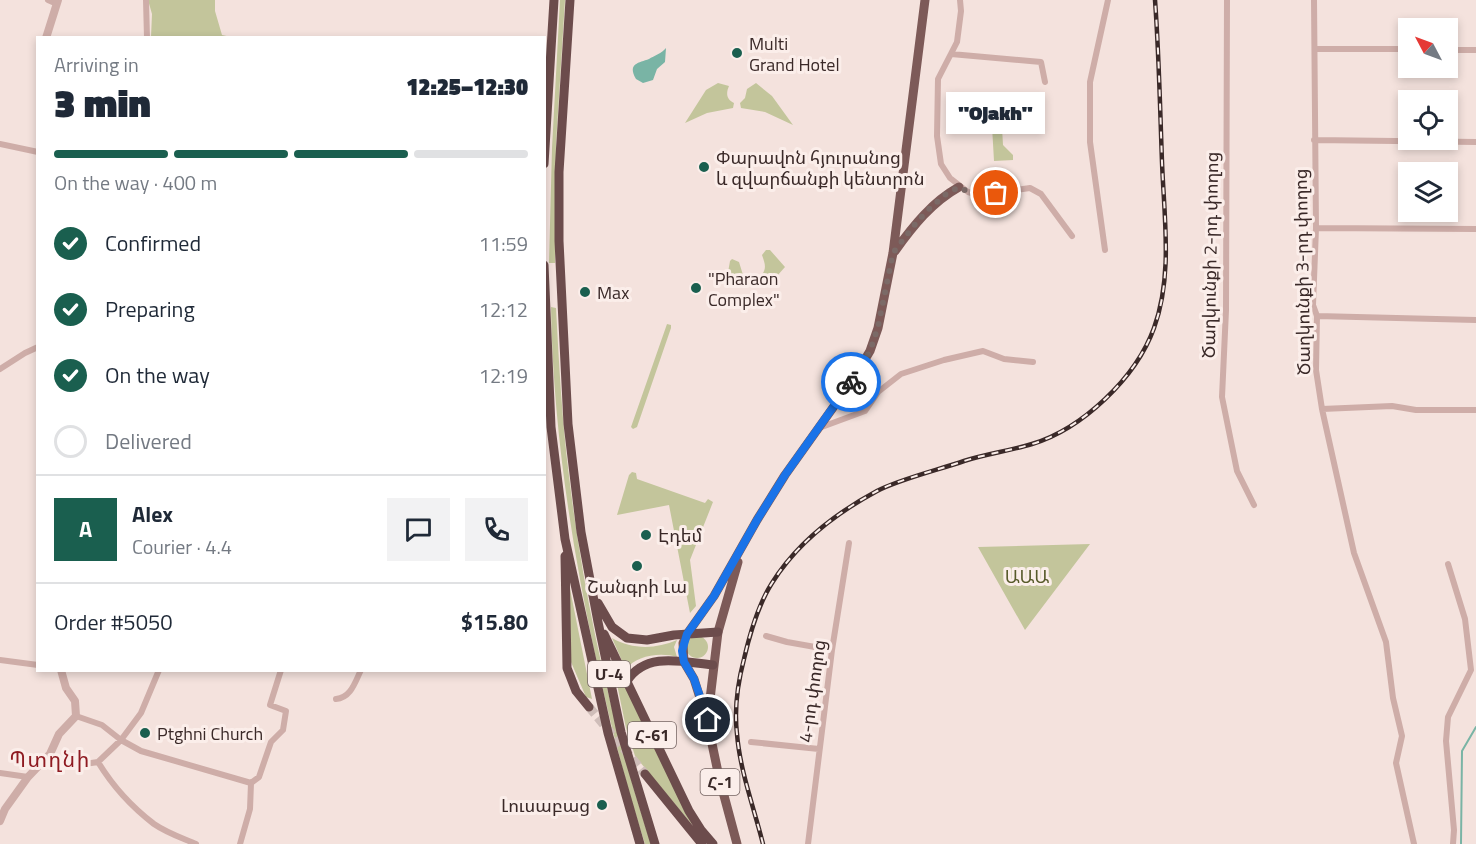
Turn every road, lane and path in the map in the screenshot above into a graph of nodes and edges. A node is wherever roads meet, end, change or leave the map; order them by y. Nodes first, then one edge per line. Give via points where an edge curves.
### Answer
1 (48, 0) edge
2 (146, 0) edge
3 (554, 0) edge
4 (570, 0) edge
5 (925, 0) edge
6 (960, 0) edge
7 (1108, 0) edge
8 (1227, 0) edge
9 (1314, 0) edge
10 (58, 2) edge
11 (47, 36) edge
12 (147, 36) edge
13 (1315, 49) junction
14 (1398, 50) edge
15 (1458, 50) edge
16 (1476, 50) edge
17 (951, 54) junction
18 (1045, 82) dead end
19 (546, 131) edge
20 (1314, 141) junction
21 (1476, 142) edge
22 (0, 144) edge
23 (36, 152) edge
24 (959, 187) junction
25 (1316, 228) junction
26 (1476, 229) edge
27 (1072, 236) dead end
28 (1105, 250) dead end
29 (893, 253) junction
30 (1317, 316) junction
31 (546, 319) edge
32 (1476, 320) edge
33 (36, 348) edge
34 (1032, 362) dead end
35 (0, 369) edge
36 (1322, 409) junction
37 (1476, 410) edge
38 (818, 429) junction
39 (1254, 505) dead end
40 (565, 539) junction
41 (849, 543) dead end
42 (742, 548) junction
43 (1448, 564) dead end
44 (593, 588) junction
45 (598, 622) junction
46 (718, 632) junction
47 (687, 634) junction
48 (766, 636) dead end
49 (832, 650) junction
50 (0, 660) edge
51 (684, 662) junction
52 (36, 665) edge
53 (713, 665) junction
54 (62, 672) edge
55 (158, 672) edge
56 (280, 672) edge
57 (361, 672) edge
58 (627, 681) junction
59 (336, 699) dead end
60 (589, 707) tunnel mouth
61 (76, 716) junction
62 (708, 720) junction
63 (121, 740) junction
64 (751, 742) dead end
65 (819, 749) junction
66 (50, 754) junction
67 (98, 762) junction
68 (0, 773) edge
69 (645, 774) tunnel mouth
70 (28, 777) junction
71 (251, 783) junction
72 (0, 821) edge
73 (196, 844) edge
74 (240, 844) edge
75 (640, 844) edge
76 (655, 844) edge
77 (702, 844) edge
78 (713, 844) edge
79 (737, 844) edge
80 (808, 844) edge
81 (1414, 844) edge
82 (1453, 844) edge

1 - 10 street
2 - 12 street
3 - 19 highway
4 - 44 highway, Մ-4 via 559,172 559,241 568,424
5 - 29 main road, Հ-1
6 - 17 street via 957,42
7 - 28 street via 1090,82 1090,142
8 - 39 street, Ծաղկունքի 2-րդ փողոց via 1222,397 1237,471
9 - 13 street, Ծաղկունքի 3-րդ փողոց
10 - 11 street
13 - 14 street
13 - 20 street, Ծաղկունքի 3-րդ փողոց
15 - 16 street
17 - 18 street via 1041,62
17 - 24 street via 938,79 938,136 941,164
20 - 21 street
20 - 25 street, Ծաղկունքի 3-րդ փողոց
22 - 23 street
24 - 27 street via 979,195 1030,188 1041,194
24 - 29 main road via 929,209
25 - 26 street
25 - 30 street, Ծաղկունքի 3-րդ փողոց via 1313,305
29 - 38 main road, Հ-1 via 870,351
30 - 32 street
30 - 36 street, Ծաղկունքի 3-րդ փողոց via 1316,370
31 - 40 highway, Մ-4 via 550,427
33 - 35 street
34 - 38 street via 1004,359 983,351 944,360 901,374 878,392 865,411
36 - 37 street via 1392,406
36 - 81 street, Ծաղկունքի 3-րդ փողոց via 1354,553 1386,642 1402,736 1396,763
38 - 42 main road, Հ-1 via 762,511
40 - 60 highway via 567,668 576,691
40 - 75 highway, Մ-4 via 608,733
41 - 49 street, 4-րդ փողոց
42 - 46 main road, Հ-1
42 - 47 main road, Հ-1
43 - 82 street via 1465,619 1471,670 1448,717
44 - 45 highway, Մ-4
44 - 47 highway via 612,627 627,638 647,640
45 - 58 highway, Հ-61
45 - 76 highway, Մ-4 via 621,732
46 - 47 highway
46 - 53 main road, Հ-1
47 - 51 main road, Հ-1 via 682,651
48 - 49 street
49 - 65 street, 4-րդ փողոց
50 - 52 street
51 - 53 highway
51 - 58 highway via 648,662
51 - 62 main road, Հ-1
53 - 62 main road, Հ-1
54 - 61 street via 75,701
55 - 63 street via 141,713
56 - 71 street via 270,705 286,711 284,730 271,742 259,777
57 - 59 street via 348,694
58 - 78 highway, Հ-61 via 689,811
61 - 63 street via 102,725
61 - 66 street via 59,734
62 - 79 main road, Հ-1
63 - 67 street
63 - 71 street via 141,751
64 - 65 street
65 - 80 street, 4-րդ փողոց
66 - 67 street via 62,764
66 - 70 street
67 - 73 street via 121,793 154,824
68 - 70 street
69 - 77 highway, Հ-61
70 - 72 street
71 - 74 street via 250,809

